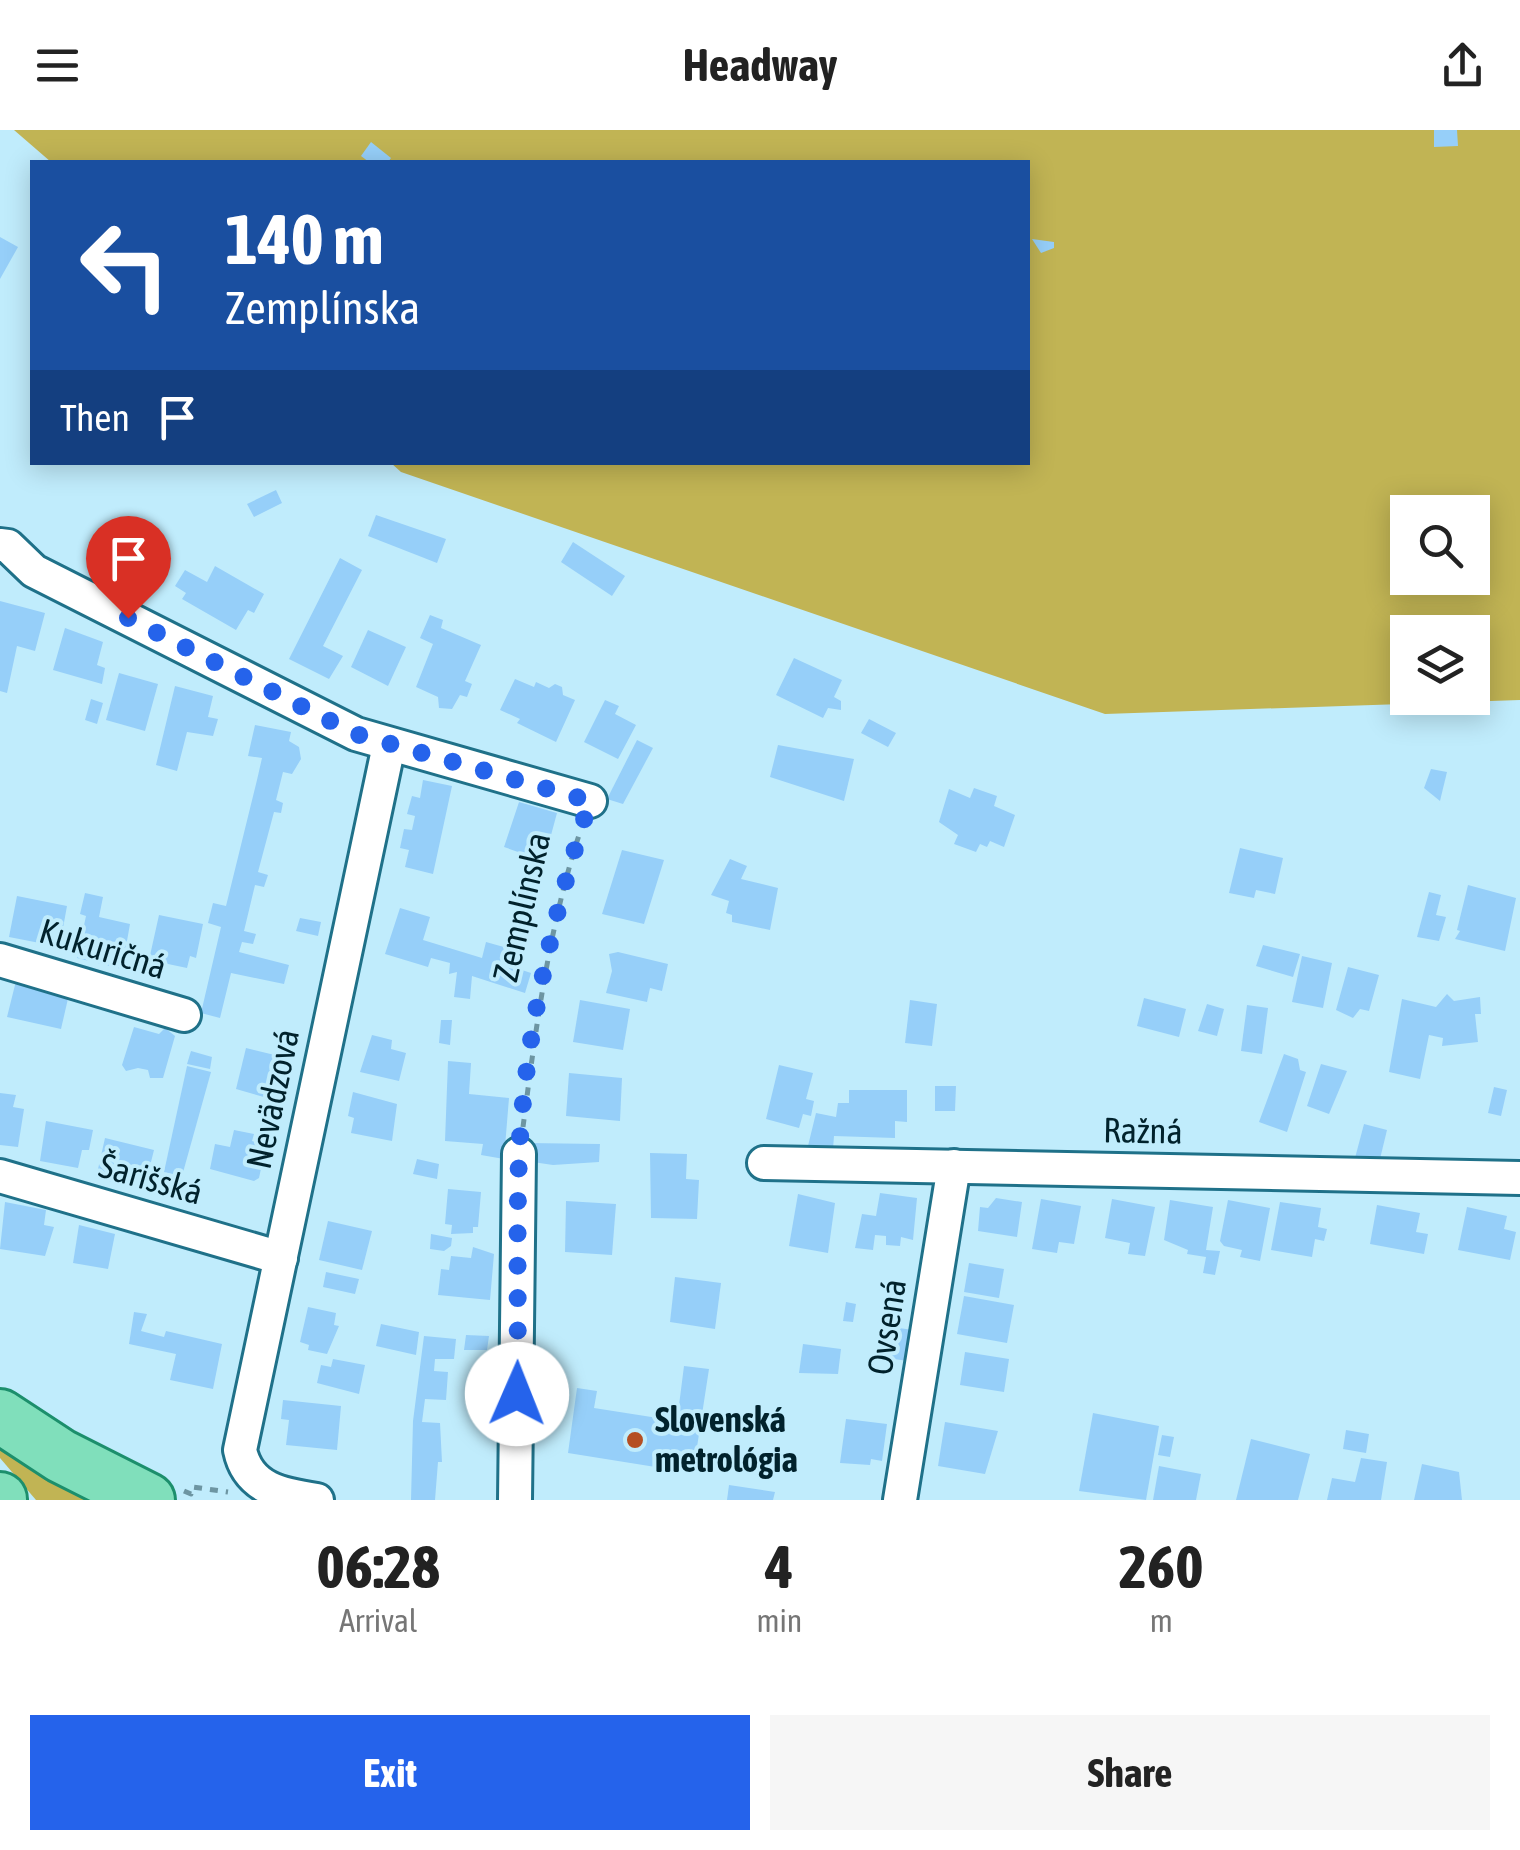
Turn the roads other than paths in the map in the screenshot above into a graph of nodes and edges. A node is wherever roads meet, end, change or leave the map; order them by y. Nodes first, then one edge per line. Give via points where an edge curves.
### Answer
1 (3, 539) edge
2 (389, 745) junction
3 (590, 801) road end
4 (0, 960) edge
5 (184, 1015) dead end
6 (519, 1154) road end
7 (764, 1164) dead end
8 (954, 1166) junction
9 (0, 1176) edge
10 (1520, 1178) edge
11 (280, 1258) junction
12 (0, 1416) edge
13 (148, 1500) edge
14 (317, 1500) edge
15 (515, 1500) edge
16 (900, 1500) edge

1 - 2 street, Zemplínska via 34,570
2 - 3 street, Zemplínska
2 - 11 street, Nevädzová
4 - 5 street, Kukuričná
6 - 15 street
7 - 8 street, Ražná
8 - 10 street, Ražná
8 - 16 street, Ovsená
9 - 11 street, Šarišská
11 - 14 street, Nevädzová via 242,1437 246,1469 270,1489
12 - 13 main road

